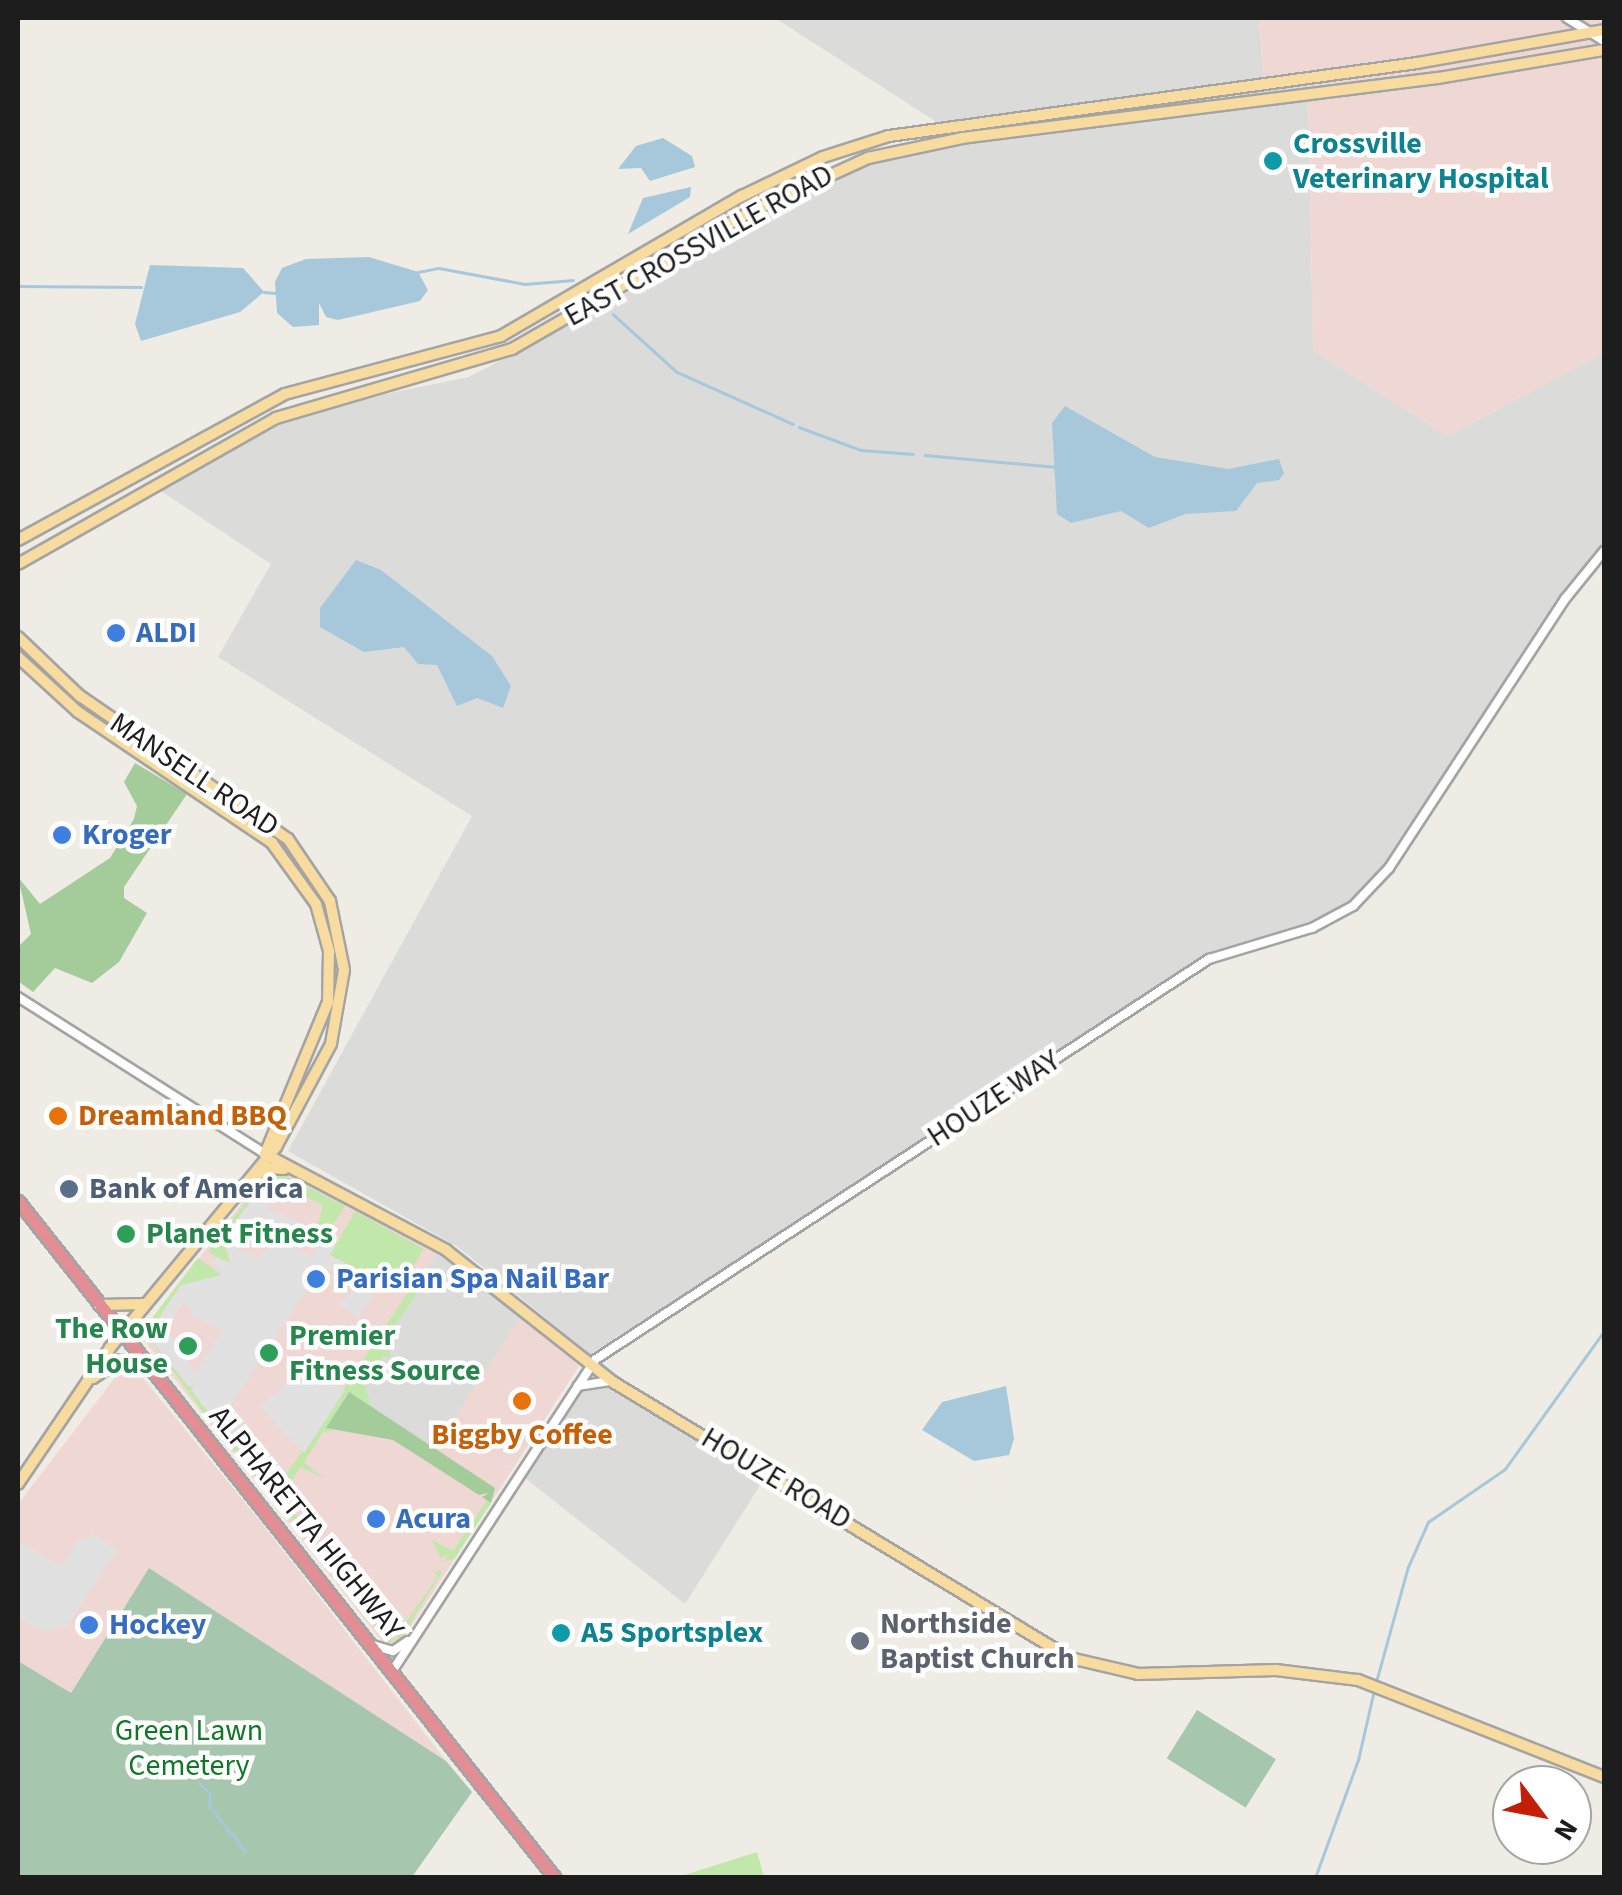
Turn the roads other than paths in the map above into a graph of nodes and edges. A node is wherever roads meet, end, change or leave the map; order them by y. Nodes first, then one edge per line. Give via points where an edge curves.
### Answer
1 (1568, 18) edge
2 (1604, 30) edge
3 (1592, 33) junction
4 (1604, 41) edge
5 (1604, 50) edge
6 (18, 540) edge
7 (1604, 551) edge
8 (18, 564) edge
9 (18, 637) edge
10 (18, 656) edge
11 (312, 868) junction
12 (300, 876) junction
13 (18, 997) edge
14 (283, 1135) junction
15 (265, 1154) junction
16 (300, 1173) junction
17 (242, 1184) junction
18 (18, 1201) edge
19 (148, 1300) junction
20 (99, 1305) junction
21 (122, 1333) junction
22 (590, 1365) junction
23 (150, 1368) junction
24 (611, 1381) junction
25 (84, 1384) junction
26 (574, 1388) junction
27 (18, 1484) edge
28 (422, 1627) junction
29 (372, 1645) junction
30 (393, 1670) junction
31 (1604, 1777) edge
32 (555, 1878) edge

1 - 3 street
2 - 3 main road, EAST CROSSVILLE ROAD
3 - 4 street
3 - 6 main road, EAST CROSSVILLE ROAD via 1417,63 1072,106 852,148 742,196 501,336 285,394
5 - 8 main road, EAST CROSSVILLE ROAD via 1428,80 962,138 868,158 750,212 512,349 276,418
7 - 22 street, HOUZE WAY via 1565,599 1388,868 1353,906 1312,928 1209,959
9 - 11 main road, MANSELL ROAD via 88,702 278,831
10 - 12 main road, MANSELL ROAD via 78,712 261,834
11 - 12 main road
11 - 14 main road, MANSELL ROAD via 338,925 344,984 331,1044
12 - 15 main road, MANSELL ROAD via 324,927 330,989 319,1037
13 - 15 street, HOUZE ROAD
14 - 15 main road, MANSELL ROAD
14 - 16 main road
15 - 16 main road, HOUZE ROAD
15 - 17 main road, MANSELL ROAD
16 - 17 main road via 270,1168
16 - 22 main road, HOUZE ROAD via 472,1266
17 - 19 main road, MANSELL ROAD
18 - 20 highway, ALPHARETTA HIGHWAY
19 - 20 main road via 128,1309
19 - 21 main road, MANSELL ROAD
20 - 21 highway, ALPHARETTA HIGHWAY
21 - 23 highway, ALPHARETTA HIGHWAY
21 - 25 main road, MANSELL ROAD
22 - 24 main road, HOUZE ROAD
22 - 26 street, HOUZE WAY
23 - 25 main road via 120,1360
23 - 29 highway, ALPHARETTA HIGHWAY
24 - 26 street
24 - 31 main road, HOUZE ROAD via 1070,1658 1138,1674 1276,1670 1358,1680
25 - 27 main road, MANSELL ROAD
26 - 28 street, HOUZE WAY
28 - 29 street via 398,1650
28 - 30 street, HOUZE WAY
29 - 30 highway, ALPHARETTA HIGHWAY
30 - 32 highway, ALPHARETTA HIGHWAY

